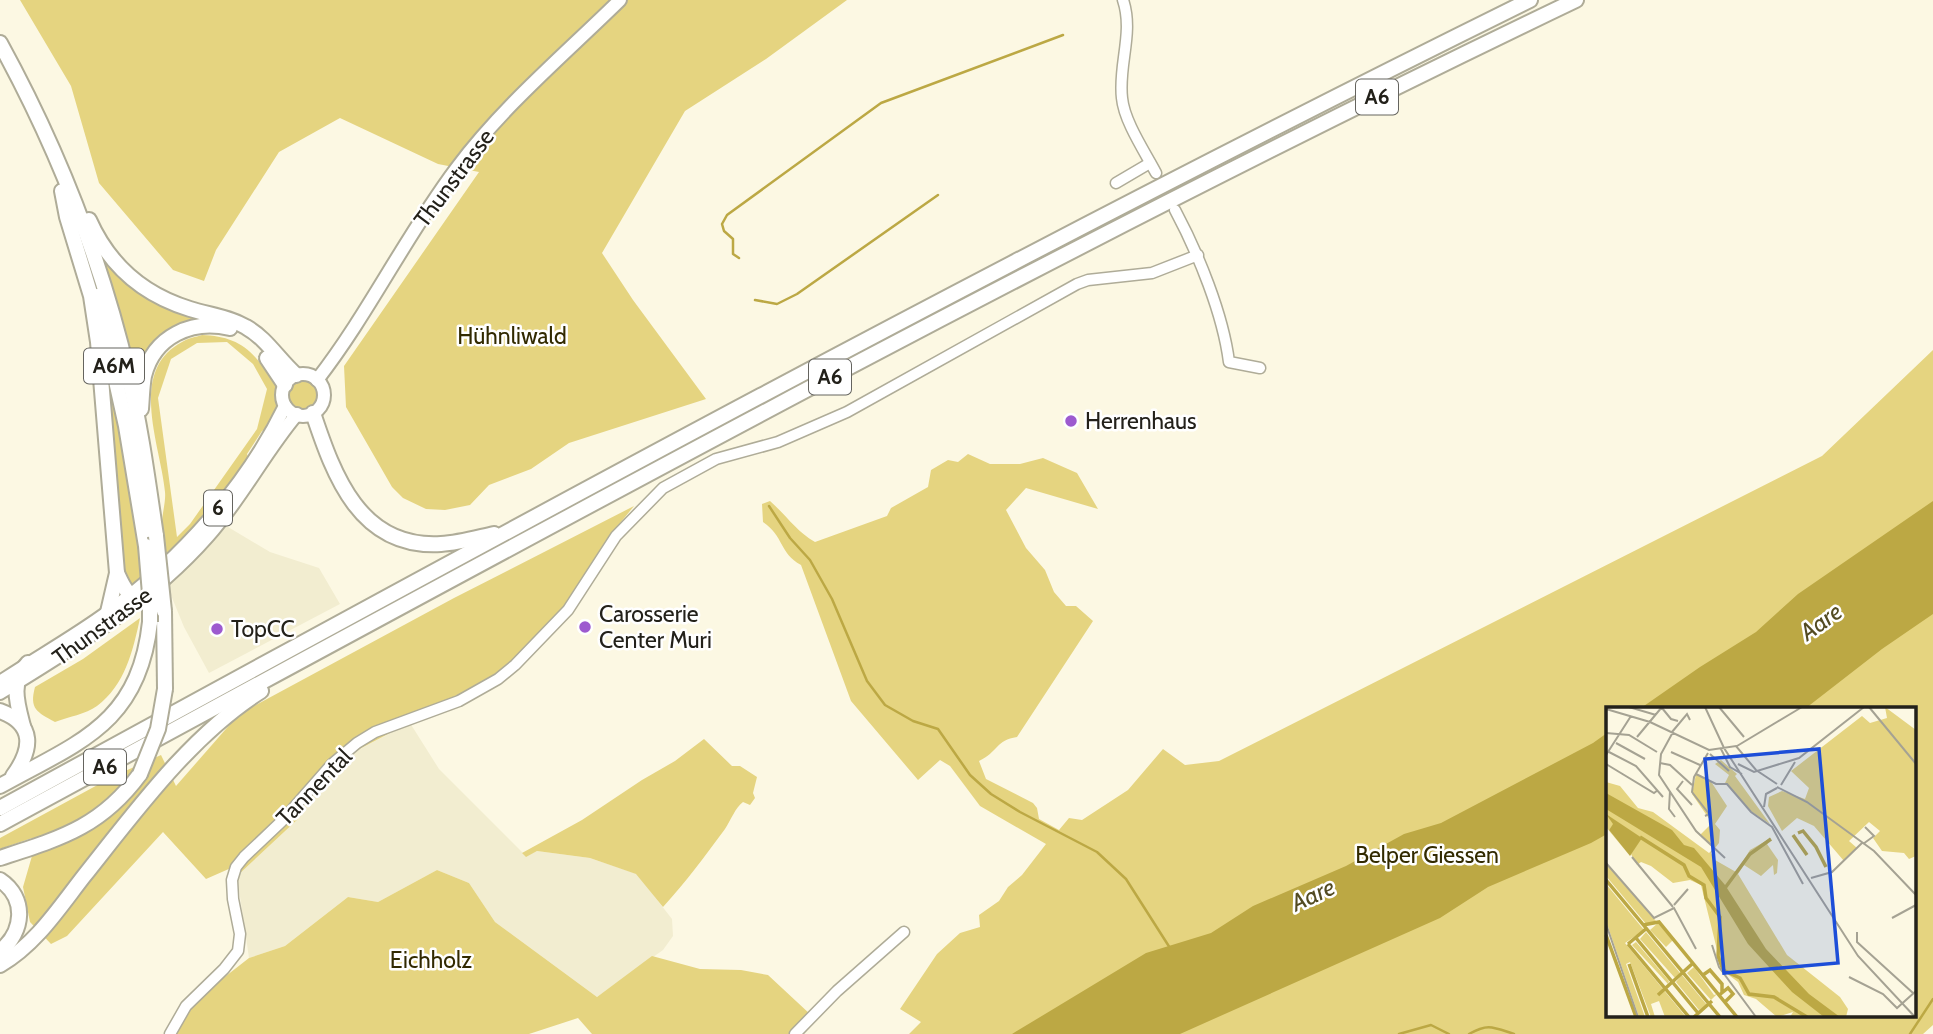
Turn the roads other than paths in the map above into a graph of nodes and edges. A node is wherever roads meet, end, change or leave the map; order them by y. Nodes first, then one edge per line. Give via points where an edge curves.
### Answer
1 (620, 0) edge
2 (1123, 0) edge
3 (1530, 0) edge
4 (1576, 0) edge
5 (0, 43) edge
6 (0, 59) edge
7 (51, 146) junction
8 (1150, 163) junction
9 (1156, 173) dead end
10 (1116, 183) dead end
11 (62, 191) junction
12 (1175, 210) dead end
13 (1198, 255) junction
14 (1260, 368) dead end
15 (291, 380) junction
16 (317, 380) junction
17 (285, 405) junction
18 (313, 413) junction
19 (297, 414) junction
20 (139, 425) junction
21 (510, 530) junction
22 (151, 541) junction
23 (117, 573) junction
24 (136, 597) junction
25 (108, 612) junction
26 (319, 650) junction
27 (28, 663) junction
28 (0, 681) edge
29 (16, 683) junction
30 (0, 693) edge
31 (0, 711) edge
32 (23, 726) junction
33 (5, 783) edge
34 (0, 808) edge
35 (0, 824) edge
36 (0, 858) edge
37 (0, 880) edge
38 (904, 932) dead end
39 (0, 951) edge
40 (0, 965) edge
41 (170, 1034) edge
42 (795, 1034) edge

1 - 16 main road, Thunstrasse via 472,149 420,220
2 - 8 street via 1127,34 1122,100
3 - 21 highway, A6 via 1048,244
4 - 26 highway, A6 via 1078,248
5 - 7 highway, A6M
6 - 11 highway, A6M
7 - 15 highway via 60,153 94,230 134,281 162,299 248,327
7 - 20 highway, A6M via 99,269
8 - 9 street
8 - 10 street
11 - 22 highway, A6M via 109,343
11 - 23 highway via 95,320
12 - 13 street
13 - 14 street via 1229,362
13 - 41 street, Tannental via 1160,271 1077,284 847,412 792,437 716,459 663,488 616,536 568,610 530,651 498,679 459,701 357,743 244,857 232,880 238,951 186,1006
15 - 16 main road via 307,374
15 - 17 main road via 282,395
15 - 20 highway via 244,335 230,328 187,328 164,342 148,364
16 - 18 main road via 324,397
17 - 19 main road
17 - 24 main road, Thunstrasse / 6 via 223,502
18 - 19 main road
18 - 21 highway via 342,488 378,527 408,540 439,544
19 - 24 main road, Thunstrasse / 6 via 220,522 187,558
20 - 22 highway, A6M
21 - 34 highway, A6
22 - 33 highway, A6M, bridge via 150,622 134,683 96,731
22 - 36 highway, A6M, bridge via 164,611 165,689 158,729 141,774 96,820
23 - 24 highway
23 - 25 highway
24 - 25 main road, Thunstrasse / 6
24 - 29 main road, Thunstrasse / 6 via 85,641
25 - 27 main road, Thunstrasse / 6
26 - 35 highway, A6
26 - 40 highway via 291,674 239,706 201,740 44,927
27 - 28 main road, Thunstrasse / 6
27 - 29 highway
29 - 30 main road, Thunstrasse / 6
29 - 32 highway
31 - 32 highway
32 - 33 highway via 27,752
37 - 39 highway via 15,896 20,912 14,937
38 - 42 street

